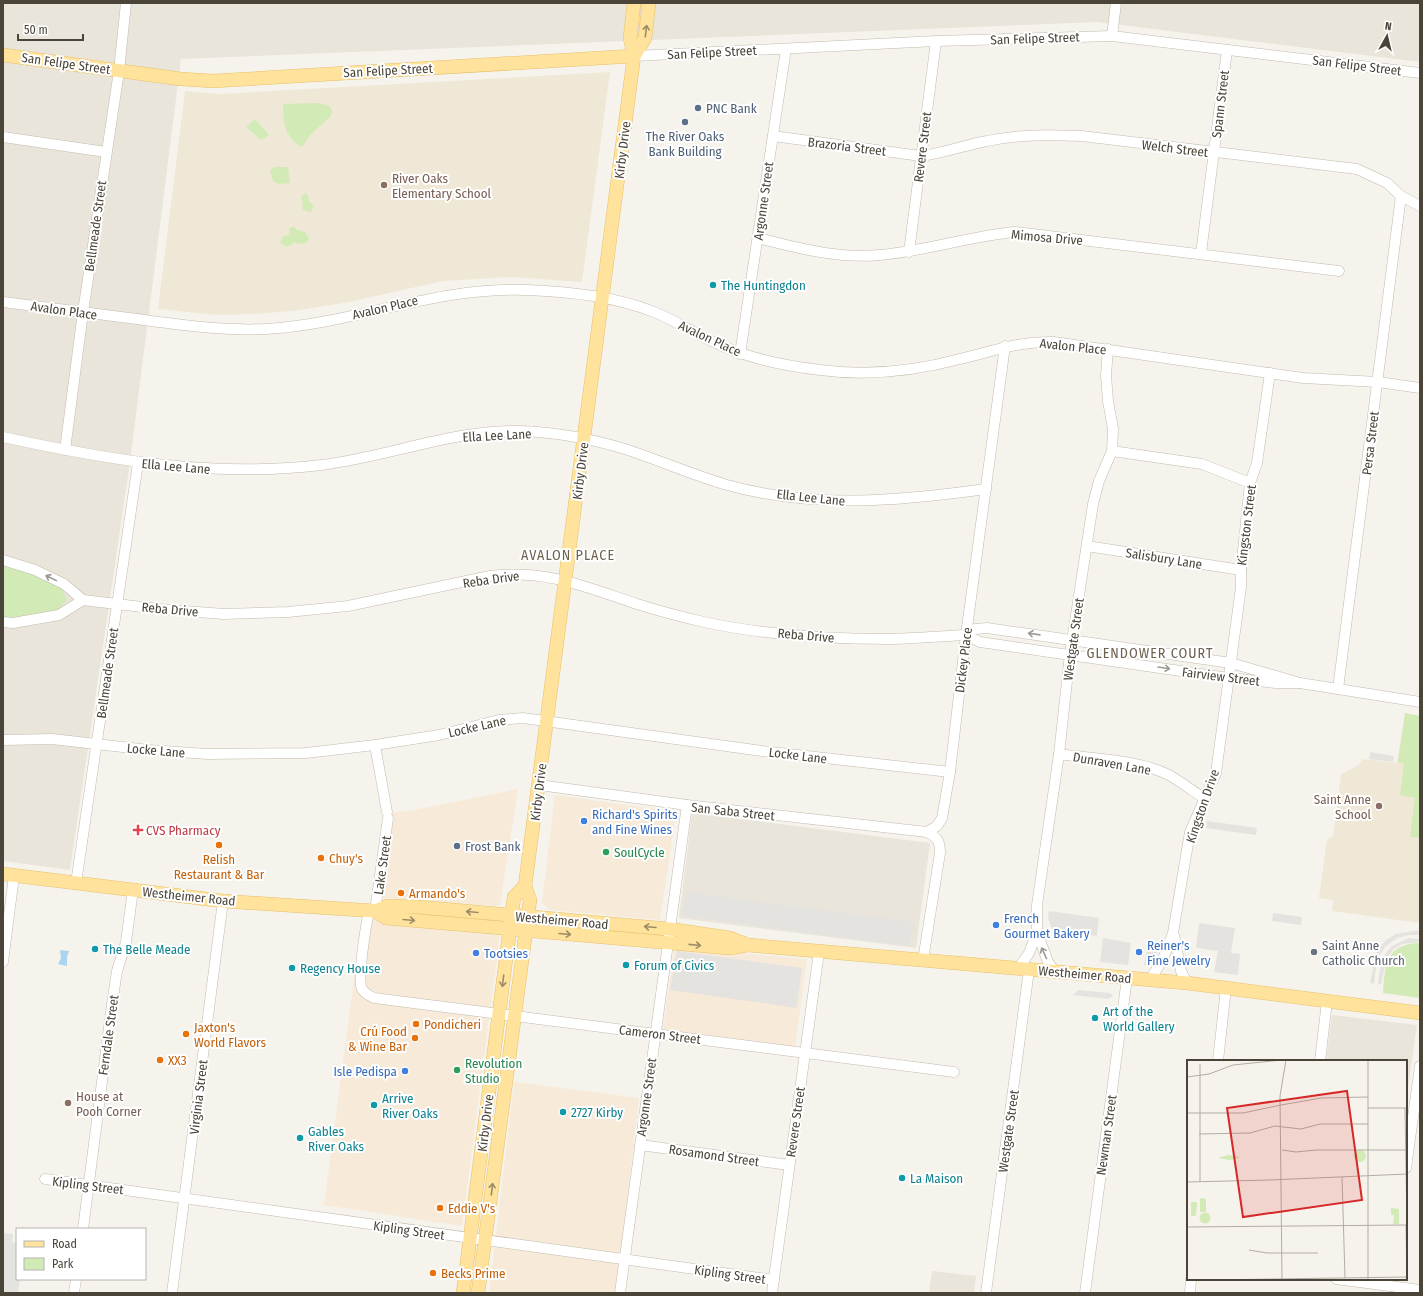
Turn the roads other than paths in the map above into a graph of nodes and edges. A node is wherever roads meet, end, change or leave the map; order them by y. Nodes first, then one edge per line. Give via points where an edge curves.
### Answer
1 (126, 3) edge
2 (634, 3) edge
3 (649, 3) edge
4 (1116, 3) edge
5 (1112, 36) junction
6 (936, 41) junction
7 (786, 49) junction
8 (1227, 50) junction
9 (3, 55) edge
10 (634, 56) junction
11 (119, 70) junction
12 (1420, 73) edge
13 (773, 136) junction
14 (3, 137) edge
15 (106, 152) junction
16 (1214, 152) junction
17 (921, 156) junction
18 (1401, 196) junction
19 (1420, 206) edge
20 (758, 238) junction
21 (909, 252) junction
22 (1201, 253) junction
23 (1339, 271) dead end
24 (602, 297) junction
25 (3, 302) edge
26 (83, 312) junction
27 (1004, 346) junction
28 (1108, 349) junction
29 (740, 354) junction
30 (1270, 372) junction
31 (1378, 382) junction
32 (1420, 388) edge
33 (3, 437) edge
34 (584, 438) junction
35 (65, 450) junction
36 (1112, 451) junction
37 (138, 463) junction
38 (1250, 483) junction
39 (986, 489) junction
40 (1087, 546) junction
41 (3, 560) edge
42 (1241, 570) junction
43 (566, 580) junction
44 (83, 600) junction
45 (117, 604) junction
46 (3, 622) edge
47 (966, 635) junction
48 (1072, 639) junction
49 (1070, 654) junction
50 (1231, 663) junction
51 (1229, 678) junction
52 (1300, 683) junction
53 (1338, 689) junction
54 (1420, 702) edge
55 (546, 720) junction
56 (3, 740) edge
57 (97, 743) junction
58 (375, 745) junction
59 (1059, 754) junction
60 (950, 772) junction
61 (539, 785) junction
62 (1205, 799) junction
63 (687, 805) junction
64 (927, 832) junction
65 (9, 875) edge
66 (76, 884) junction
67 (525, 886) junction
68 (133, 890) junction
69 (223, 901) junction
70 (372, 911) junction
71 (511, 915) junction
72 (528, 917) junction
73 (510, 929) junction
74 (669, 929) junction
75 (526, 930) junction
76 (1037, 932) junction
77 (1173, 933) junction
78 (667, 942) junction
79 (748, 945) junction
80 (818, 952) junction
81 (923, 960) junction
82 (3, 962) edge
83 (1024, 970) junction
84 (1055, 972) junction
85 (1127, 978) junction
86 (1150, 980) junction
87 (1187, 984) junction
88 (1226, 988) junction
89 (366, 994) joint
90 (1327, 1002) junction
91 (499, 1013) junction
92 (1420, 1013) edge
93 (515, 1015) junction
94 (655, 1033) junction
95 (804, 1052) junction
96 (1218, 1060) edge
97 (1320, 1060) edge
98 (1420, 1066) edge
99 (954, 1072) dead end
100 (640, 1145) junction
101 (1407, 1161) edge
102 (789, 1166) junction
103 (44, 1179) dead end
104 (89, 1185) junction
105 (184, 1198) junction
106 (83, 1228) edge
107 (470, 1239) junction
108 (485, 1241) junction
109 (624, 1260) junction
110 (76, 1280) edge
111 (774, 1280) junction
112 (1192, 1280) edge
113 (1354, 1280) edge
114 (1390, 1282) edge
115 (1420, 1290) edge
116 (74, 1293) edge
117 (172, 1293) edge
118 (463, 1293) edge
119 (478, 1293) edge
120 (620, 1293) edge
121 (772, 1293) edge
122 (986, 1293) edge
123 (1085, 1293) edge
124 (1190, 1293) edge

1 - 11 street, Bellmeade Street
2 - 10 main road, Kirby Drive via 630,38
10 -> 3 main road, Kirby Drive via 645,38
4 - 5 street
5 - 6 street, San Felipe Street
5 - 8 street, San Felipe Street
6 - 7 street, San Felipe Street
6 - 17 street, Revere Street
7 - 10 street, San Felipe Street
7 - 13 street, Argonne Street
8 - 12 street, San Felipe Street
8 - 16 street, Spann Street
9 - 11 main road, San Felipe Street
10 - 11 main road, San Felipe Street via 213,80 181,79
10 - 24 main road, Kirby Drive
11 - 15 street, Bellmeade Street
13 - 17 street, Brazoria Street
13 - 20 street, Argonne Street
14 - 15 street
15 - 26 street, Bellmeade Street
16 - 17 street, Welch Street via 1082,136 1047,135 987,141 944,153
16 - 18 street, Welch Street via 1356,169 1387,183
16 - 22 street, Spann Street
17 - 21 street, Revere Street
18 - 19 street, Welch Street
18 - 31 street, Persa Street
20 - 21 street, Mimosa Drive via 804,250 845,256
20 - 29 street, Argonne Street
21 - 22 street, Mimosa Drive via 991,234 1015,232
22 - 23 street, Mimosa Drive
24 - 26 street, Avalon Place via 525,290 458,293 338,318 267,328 228,329 191,326
24 - 29 street, Avalon Place via 655,312
24 - 34 main road, Kirby Drive
25 - 26 street, Avalon Place
26 - 35 street, Bellmeade Street
27 - 28 street, Avalon Place via 1035,341
27 - 29 street, Avalon Place via 919,369 870,371 790,366
27 - 39 street, Dickey Place
28 - 30 street, Avalon Place
28 - 36 street, Westgate Street via 1106,375 1113,429
30 - 31 street, Avalon Place via 1303,378
30 - 38 street, Kingston Street via 1257,463
31 - 32 street, Avalon Place
31 - 53 street, Persa Street
33 - 35 street, Ella Lee Lane
34 - 37 street, Ella Lee Lane via 520,431 487,433 440,440 365,458 286,468 230,470
34 - 39 street, Ella Lee Lane via 728,485 807,499 871,502
34 - 43 main road, Kirby Drive
35 - 37 street, Ella Lee Lane
36 - 38 street via 1202,464
36 - 40 street, Westgate Street via 1099,481
37 - 45 street, Bellmeade Street
38 - 42 street, Kingston Street
39 - 47 street, Dickey Place
40 - 42 street, Salisbury Lane
40 - 48 street, Westgate Street
44 -> 41 street via 64,584 34,570
42 - 50 street, Kingston Street
43 - 45 street, Reba Drive via 539,575 507,574 355,605 288,612 224,614 159,610
43 - 47 street, Reba Drive via 638,605 735,628 846,639
43 - 55 main road, Kirby Drive
44 - 45 street, Reba Drive
44 - 46 street via 59,615 13,623
45 - 57 street, Bellmeade Street
48 -> 47 street, Reba Drive via 987,628 975,629
47 - 49 street, Reba Drive via 980,642
47 - 60 street, Dickey Place
48 - 49 street, Westgate Street
48 - 50 street, Fairview Street
49 -> 51 street, Fairview Street
49 - 59 street, Westgate Street
50 - 51 street, Kingston Street
50 - 52 street, Fairview Street
51 - 52 street, Fairview Street
51 - 62 street, Kingston Drive via 1216,773
52 - 53 street, Fairview Street
53 - 54 street, Fairview Street
55 - 58 street, Locke Lane via 510,718 439,735
55 - 60 street, Locke Lane via 762,751
55 - 61 main road, Kirby Drive
56 - 57 street, Locke Lane via 52,739
57 - 58 street, Locke Lane via 149,750 259,755 306,753
57 - 66 street, Bellmeade Street
58 - 70 street, Lake Street via 388,815
59 - 62 street, Dunraven Lane via 1131,763 1155,770 1170,776
59 - 76 street, Westgate Street via 1037,905
60 - 64 street, Dickey Place via 942,818 937,826
61 - 63 street, San Saba Street
61 - 67 main road, Kirby Drive
62 - 77 street, Kingston Drive via 1190,832
63 - 64 street, San Saba Street
63 - 74 street, Argonne Street
64 - 81 street via 937,838 940,853
65 - 66 main road, Westheimer Road
65 - 82 street
66 - 68 main road, Westheimer Road
67 - 71 main road, Kirby Drive via 514,896
67 - 72 main road, Kirby Drive via 530,900
68 - 69 main road, Westheimer Road
68 - 104 street, Ferndale Street via 126,942 117,971 112,1004
69 - 70 main road, Westheimer Road
69 - 105 street, Virginia Street
71 -> 70 main road, Westheimer Road via 393,906
70 -> 73 main road, Westheimer Road via 386,918
70 - 89 street, Lake Street via 361,971 362,988
71 - 72 main road, Westheimer Road
71 - 73 main road, Kirby Drive
74 -> 72 main road, Westheimer Road
72 - 75 main road, Kirby Drive
73 - 75 main road, Westheimer Road
73 -> 91 main road, Kirby Drive
74 - 78 street, Argonne Street
74 - 79 main road, Westheimer Road via 730,938
75 -> 78 main road, Westheimer Road
75 - 93 main road, Kirby Drive
76 - 83 street, Westgate Street
84 -> 76 street, Westgate Street via 1048,962
77 - 86 street, Kingston Drive via 1163,960
77 - 87 street, Kingston Drive via 1181,971
78 -> 79 main road, Westheimer Road via 729,948
78 - 94 street, Argonne Street
79 - 80 main road, Westheimer Road
80 - 81 main road, Westheimer Road
80 - 95 street, Revere Street
81 - 83 main road, Westheimer Road
83 - 84 main road, Westheimer Road
83 - 122 street, Westgate Street
84 - 85 main road, Westheimer Road
85 - 86 main road, Westheimer Road
85 - 123 street, Newman Street
86 - 87 main road, Westheimer Road
87 - 88 main road, Westheimer Road
88 - 90 main road, Westheimer Road
88 - 96 street
89 - 91 street, Cameron Street via 374,998
90 - 92 main road, Westheimer Road
90 - 97 street
91 - 93 street, Cameron Street
91 - 107 main road, Kirby Drive
93 - 94 street, Cameron Street
108 -> 93 main road, Kirby Drive
94 - 95 street, Cameron Street
94 - 100 street, Argonne Street
95 - 99 street, Cameron Street
95 - 102 street, Revere Street
98 - 101 street
100 - 102 street, Rosamond Street
100 - 109 street, Argonne Street
102 - 111 street, Revere Street
103 - 104 street, Kipling Street
104 - 105 street, Kipling Street
104 - 106 street, Ferndale Street
105 - 107 street, Kipling Street
105 - 117 street, Virginia Street
107 - 108 street, Kipling Street
107 - 118 main road, Kirby Drive
108 - 109 street, Kipling Street
108 - 119 main road, Kirby Drive
109 - 111 street, Kipling Street
109 - 120 street, Argonne Street
110 - 116 street
111 - 121 street, Revere Street
112 - 124 street
113 - 114 street
114 - 115 street

